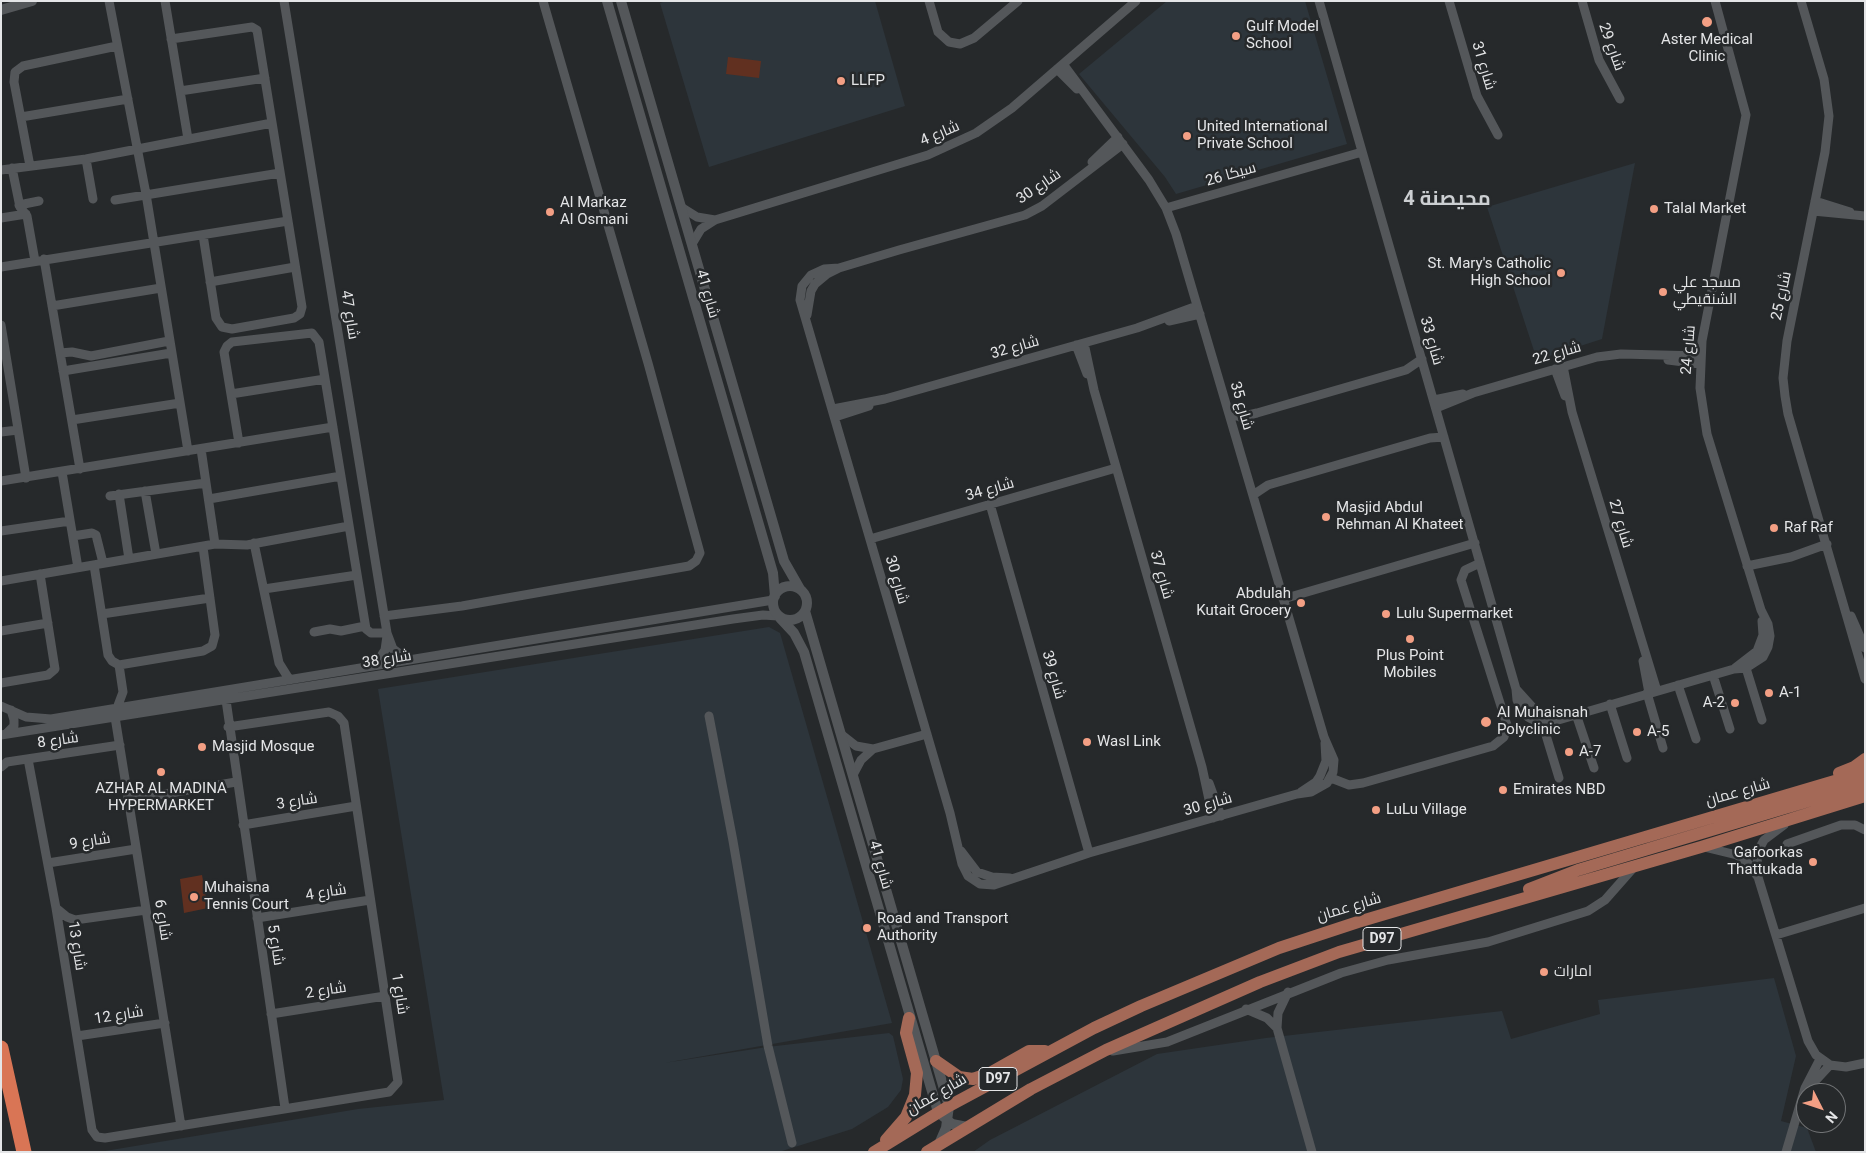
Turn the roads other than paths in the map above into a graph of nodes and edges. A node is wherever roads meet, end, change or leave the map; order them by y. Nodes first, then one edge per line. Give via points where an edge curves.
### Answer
1 (32, 1) edge
2 (109, 1) edge
3 (165, 1) edge
4 (284, 1) edge
5 (543, 1) edge
6 (607, 1) edge
7 (621, 1) edge
8 (929, 1) edge
9 (1018, 1) edge
10 (1136, 1) edge
11 (1449, 1) edge
12 (1582, 1) edge
13 (1716, 1) edge
14 (1801, 1) edge
15 (1321, 2) edge
16 (1, 10) edge
17 (171, 39) junction
18 (117, 46) junction
19 (1060, 66) junction
20 (265, 78) junction
21 (180, 90) junction
22 (128, 99) junction
23 (1620, 99) dead end
24 (21, 118) junction
25 (272, 123) junction
26 (1498, 135) dead end
27 (188, 139) junction
28 (1120, 141) junction
29 (137, 149) junction
30 (1362, 152) junction
31 (86, 159) junction
32 (30, 166) junction
33 (12, 168) junction
34 (1, 170) edge
35 (280, 173) junction
36 (146, 194) junction
37 (93, 200) dead end
38 (115, 200) dead end
39 (39, 201) dead end
40 (1815, 201) junction
41 (19, 205) junction
42 (681, 207) junction
43 (1166, 208) junction
44 (1813, 211) junction
45 (26, 214) junction
46 (1862, 216) edge
47 (1, 218) edge
48 (716, 220) junction
49 (288, 221) junction
50 (203, 235) junction
51 (153, 242) junction
52 (692, 244) junction
53 (39, 260) junction
54 (1, 266) edge
55 (295, 267) junction
56 (210, 282) junction
57 (161, 288) junction
58 (52, 306) junction
59 (1198, 310) junction
60 (1, 325) edge
61 (169, 341) junction
62 (1080, 344) junction
63 (60, 353) junction
64 (171, 353) junction
65 (1422, 359) junction
66 (1700, 360) junction
67 (1559, 368) junction
68 (63, 370) junction
69 (5, 378) edge
70 (325, 378) junction
71 (231, 394) junction
72 (180, 402) junction
73 (1435, 404) junction
74 (834, 413) junction
75 (1229, 413) junction
76 (72, 420) junction
77 (333, 427) junction
78 (18, 430) junction
79 (1, 432) edge
80 (1444, 437) junction
81 (239, 443) junction
82 (201, 449) junction
83 (188, 451) junction
84 (80, 468) junction
85 (1116, 468) junction
86 (62, 472) junction
87 (341, 476) junction
88 (26, 478) junction
89 (1, 482) edge
90 (206, 483) junction
91 (144, 491) junction
92 (1253, 495) junction
93 (208, 500) junction
94 (990, 504) junction
95 (70, 521) junction
96 (349, 526) junction
97 (1, 531) edge
98 (73, 536) junction
99 (870, 539) junction
100 (254, 543) junction
101 (1475, 543) junction
102 (216, 544) junction
103 (203, 546) junction
104 (1828, 547) junction
105 (156, 554) junction
106 (129, 559) junction
107 (1480, 563) junction
108 (98, 564) junction
109 (78, 568) junction
110 (1748, 569) junction
111 (40, 574) junction
112 (357, 576) junction
113 (1, 581) edge
114 (264, 589) junction
115 (800, 589) junction
116 (1841, 593) junction
117 (210, 598) junction
118 (774, 598) junction
119 (1283, 599) junction
120 (1761, 610) junction
121 (805, 611) junction
122 (102, 614) junction
123 (384, 616) junction
124 (779, 617) junction
125 (48, 623) junction
126 (366, 626) junction
127 (1, 631) edge
128 (314, 632) dead end
129 (387, 633) junction
130 (1865, 648) edge
131 (407, 659) junction
132 (279, 664) junction
133 (376, 664) junction
134 (119, 665) junction
135 (1746, 668) junction
136 (1734, 669) junction
137 (1713, 675) junction
138 (289, 679) junction
139 (1865, 679) edge
140 (272, 681) junction
141 (1, 683) edge
142 (1678, 685) junction
143 (1516, 689) junction
144 (123, 692) junction
145 (1651, 692) junction
146 (223, 700) junction
147 (134, 704) junction
148 (1610, 704) junction
149 (1, 706) edge
150 (117, 708) junction
151 (10, 710) junction
152 (1573, 715) junction
153 (709, 716) dead end
154 (115, 717) junction
155 (1762, 720) dead end
156 (1542, 722) junction
157 (228, 727) junction
158 (1730, 729) dead end
159 (4, 734) edge
160 (927, 734) junction
161 (842, 735) junction
162 (1324, 737) junction
163 (1696, 739) dead end
164 (120, 746) junction
165 (1663, 748) dead end
166 (874, 749) junction
167 (1627, 758) dead end
168 (28, 759) junction
169 (1865, 759) edge
170 (1, 766) edge
171 (1594, 768) dead end
172 (1865, 772) edge
173 (854, 775) junction
174 (1331, 778) junction
175 (1559, 778) dead end
176 (236, 782) junction
177 (1865, 784) edge
178 (1297, 794) junction
179 (1791, 794) junction
180 (1865, 796) edge
181 (129, 800) junction
182 (356, 806) junction
183 (1796, 816) junction
184 (1217, 817) junction
185 (243, 825) junction
186 (1865, 830) edge
187 (1787, 844) dead end
188 (1701, 847) junction
189 (136, 848) junction
190 (1090, 853) junction
191 (48, 863) junction
192 (1635, 866) junction
193 (1758, 877) junction
194 (370, 900) junction
195 (1493, 907) junction
196 (56, 908) junction
197 (1865, 908) edge
198 (146, 910) junction
199 (257, 918) junction
200 (82, 919) junction
201 (1776, 935) junction
202 (61, 937) junction
203 (1288, 992) junction
204 (385, 996) junction
205 (1246, 1009) junction
206 (271, 1014) junction
207 (909, 1018) junction
208 (165, 1023) junction
209 (1278, 1028) junction
210 (77, 1036) junction
211 (1, 1048) edge
212 (1106, 1050) junction
213 (1047, 1052) junction
214 (1820, 1058) junction
215 (936, 1061) junction
216 (1865, 1063) edge
217 (1830, 1065) junction
218 (1808, 1083) edge
219 (1814, 1083) edge
220 (285, 1108) junction
221 (943, 1109) junction
222 (1796, 1117) edge
223 (948, 1122) junction
224 (182, 1126) junction
225 (967, 1127) junction
226 (97, 1137) joint
227 (792, 1143) dead end
228 (939, 1144) junction
229 (876, 1150) edge
230 (24, 1152) edge
231 (927, 1152) edge
232 (1312, 1152) edge
233 (1786, 1152) edge

1 - 16 street
2 - 18 street
3 - 17 street
4 - 123 street, شارع 47
5 - 123 street via 700,553 689,566
6 - 118 street, شارع 41 via 773,573
7 - 42 street, شارع 41
8 - 9 street via 938,32 945,39 960,44 974,38
10 - 19 street, شارع 4
11 - 26 street, شارع 31 via 1477,96
12 - 23 street, شارع 29 via 1601,65
13 - 66 street, شارع 24 via 1746,115
14 - 40 street, شارع 25 via 1828,97 1828,134
15 - 30 street, شارع 33
17 - 20 street via 255,28
17 - 21 street
18 - 22 street
18 - 24 street via 18,68 14,76
19 - 28 street, شارع 35
19 - 48 street, شارع 4 via 1001,117 950,147
20 - 21 street
20 - 25 street
21 - 27 street
22 - 24 street
22 - 29 street
24 - 32 street
25 - 27 street
25 - 35 street
27 - 29 street
28 - 43 street, شارع 35
28 - 74 street, شارع 30 via 1042,206 1024,215 839,268 817,271 806,280 800,300
29 - 31 street
29 - 36 street
30 - 43 street, سيكا 26
30 - 65 street, شارع 33
31 - 32 street
31 - 37 street
32 - 33 street
33 - 34 street
33 - 41 street
35 - 36 street
35 - 49 street
36 - 38 street
36 - 51 street
39 - 41 street
40 - 44 street, شارع 25
40 - 46 street
41 - 45 street
42 - 48 street via 697,217
42 - 52 street, شارع 41
43 - 59 street, شارع 35
44 - 46 street
44 - 104 street, شارع 25 via 1787,341 1783,378 1788,414
45 - 47 street
45 - 53 street
48 - 52 street, شارع 4 via 701,229
49 - 50 street
49 - 55 street
50 - 51 street
50 - 56 street
51 - 53 street
51 - 57 street
52 - 115 street, شارع 41 via 784,561
53 - 54 street
53 - 58 street
55 - 56 street
55 - 56 street via 302,307 300,314 294,318 232,329 218,323
57 - 58 street
57 - 61 street
58 - 63 street
59 - 62 street, شارع 32
59 - 75 street, شارع 35
60 - 69 street
61 - 63 street via 91,356
61 - 64 street
62 - 74 street, شارع 32
62 - 85 street, شارع 37
63 - 68 street
64 - 68 street
64 - 72 street
65 - 73 street, شارع 33
65 - 75 street via 1406,370 1257,413 1240,417
66 - 67 street, شارع 22 via 1604,355
66 - 110 street, شارع 24 via 1707,434
67 - 73 street, شارع 22
67 - 145 street, شارع 27 via 1641,643
68 - 76 street
69 - 78 street
70 - 71 street
70 - 71 street via 319,342 312,333 232,342 224,352
70 - 77 street
71 - 81 street
72 - 76 street
72 - 83 street
73 - 80 street, شارع 33
74 - 99 street, شارع 30
75 - 92 street, شارع 35
76 - 84 street
77 - 81 street
77 - 87 street
78 - 79 street
78 - 88 street
80 - 92 street via 1430,438 1268,485
80 - 101 street, شارع 33
81 - 82 street
82 - 83 street
82 - 90 street
83 - 84 street
84 - 86 street
85 - 94 street, شارع 34
85 - 184 street, شارع 37
86 - 88 street
86 - 95 street
87 - 93 street
87 - 96 street
88 - 89 street
90 - 91 street
90 - 93 street
91 - 105 street
91 - 106 street via 114,495
92 - 119 street, شارع 35
93 - 102 street
94 - 99 street, شارع 34
94 - 190 street, شارع 39
95 - 97 street
95 - 98 street
96 - 100 street
96 - 112 street
98 - 108 street via 96,535
98 - 109 street
99 - 160 street, شارع 30
100 - 102 street
100 - 114 street
101 - 107 street, شارع 33
101 - 119 street
102 - 103 street
103 - 105 street
103 - 117 street
104 - 110 street
104 - 116 street, شارع 25
105 - 106 street
106 - 108 street
107 - 143 street, شارع 33
107 - 174 street via 1465,570 1462,580 1507,725 1504,738 1493,746 1363,783 1349,785
108 - 109 street
108 - 122 street
109 - 111 street
110 - 120 street, شارع 24
111 - 113 street
111 - 125 street
112 - 114 street
112 - 126 street
114 - 132 street
115 - 118 street via 786,586
115 - 121 street via 806,597
116 - 130 street, شارع 25
116 - 139 street, شارع 25
117 - 122 street
117 - 134 street via 215,641 208,649
118 - 124 street via 774,609
118 - 131 street, شارع 38
119 - 162 street, شارع 35
120 - 135 street, شارع 24 via 1770,636 1768,647 1763,657
120 - 136 street, شارع 24 via 1760,643 1751,657
121 - 124 street via 794,620
121 - 161 street, شارع 41
122 - 134 street via 108,655
123 - 129 street, شارع 47
124 - 146 street, شارع 38 via 762,615 733,619
124 - 207 street, شارع 41 via 794,633 804,652
125 - 127 street
125 - 141 street via 54,672
126 - 128 street
126 - 129 street via 370,633
129 - 131 street, شارع 47 via 393,649
129 - 133 street, شارع 47 via 385,650
131 - 133 street, شارع 38
132 - 138 street
132 - 140 street
133 - 138 street, شارع 38
134 - 144 street
135 - 136 street, شارع 24
135 - 155 street
136 - 137 street, شارع 24
137 - 142 street, شارع 24
137 - 158 street
138 - 140 street, شارع 38
140 - 147 street, شارع 38
142 - 145 street, شارع 24
142 - 163 street
143 - 152 street, شارع 33 via 1528,705 1542,714
143 - 156 street, شارع 33 via 1521,710 1528,717
144 - 147 street
144 - 150 street
145 - 148 street, شارع 24
145 - 165 street, شارع 27
146 - 154 street, شارع 38
146 - 157 street, شارع 5 via 224,720
147 - 150 street, شارع 38
148 - 152 street, شارع 24
148 - 167 street
149 - 151 street, شارع 38
150 - 151 street, شارع 38 via 43,719 26,717
151 - 159 street via 14,726
152 - 156 street via 1558,721
152 - 171 street
153 - 227 street via 768,1046
154 - 159 street, شارع 38
154 - 164 street, شارع 6
156 - 175 street
157 - 176 street, شارع 5
157 - 182 street, شارع 1 via 329,712 338,716 344,723
160 - 166 street
160 - 190 street, شارع 30 via 960,849 977,872 992,878 1012,878
161 - 166 street via 856,746
161 - 173 street, شارع 41
162 - 174 street via 1334,760
162 - 178 street, شارع 30 via 1326,761 1320,776
164 - 168 street, شارع 8
164 - 181 street, شارع 6
166 - 173 street via 861,760
168 - 170 street, شارع 8
168 - 191 street, شارع 13
169 - 179 main road via 1854,767 1810,783
172 - 179 main road, شارع عمان / D97
173 - 215 street, شارع 41
174 - 178 street, شارع 30 via 1317,790
176 - 181 street
176 - 185 street, شارع 5
177 - 195 main road via 1578,870
178 - 184 street, شارع 30
179 - 213 main road, شارع عمان / D97 via 1305,939 1141,1006
180 - 183 main road, D97
181 - 189 street, شارع 6
182 - 185 street, شارع 3
182 - 194 street, شارع 1
183 - 188 main road, D97
183 - 193 street via 1760,845
184 - 190 street, شارع 30
185 - 199 street, شارع 5
186 - 187 street via 1841,825
188 - 192 main road, D97
188 - 193 street via 1737,855
189 - 191 street, شارع 9
189 - 198 street, شارع 6
191 - 196 street, شارع 13
192 - 195 main road, D97
192 - 203 street via 1605,900 1588,912 1488,942 1365,966
193 - 201 street
194 - 199 street, شارع 4
194 - 204 street, شارع 1
195 - 212 main road, D97 via 1339,952 1234,993
196 - 200 street via 67,918
196 - 202 street, شارع 13
197 - 201 street
198 - 200 street
198 - 208 street, شارع 6
199 - 206 street, شارع 5
200 - 202 street via 70,925
201 - 214 street via 1808,1041
202 - 210 street, شارع 13
203 - 205 street
203 - 209 street via 1278,1013
204 - 206 street, شارع 2
204 - 220 street, شارع 1 via 398,1082 393,1090
205 - 209 street via 1260,1014
205 - 212 street via 1167,1042
206 - 220 street, شارع 5
207 - 221 street, شارع 41
207 - 229 main road via 906,1033 916,1073 915,1095 906,1117
208 - 210 street, شارع 12
208 - 224 street, شارع 6
209 - 232 street
210 - 226 street, شارع 13 via 92,1130
211 - 230 highway
212 - 225 main road, D97
213 - 215 main road via 1029,1051 973,1079 959,1077
213 - 221 main road, شارع عمان / D97
214 - 217 street
214 - 218 street
215 - 221 street, شارع 41
216 - 217 street via 1846,1067
217 - 219 street
220 - 224 street, شارع 1
221 - 223 street, شارع 41
221 - 229 main road, شارع عمان / D97
222 - 233 street
223 - 225 street
223 - 228 street
224 - 226 street, شارع 1
225 - 228 main road, D97
228 - 231 main road, D97

